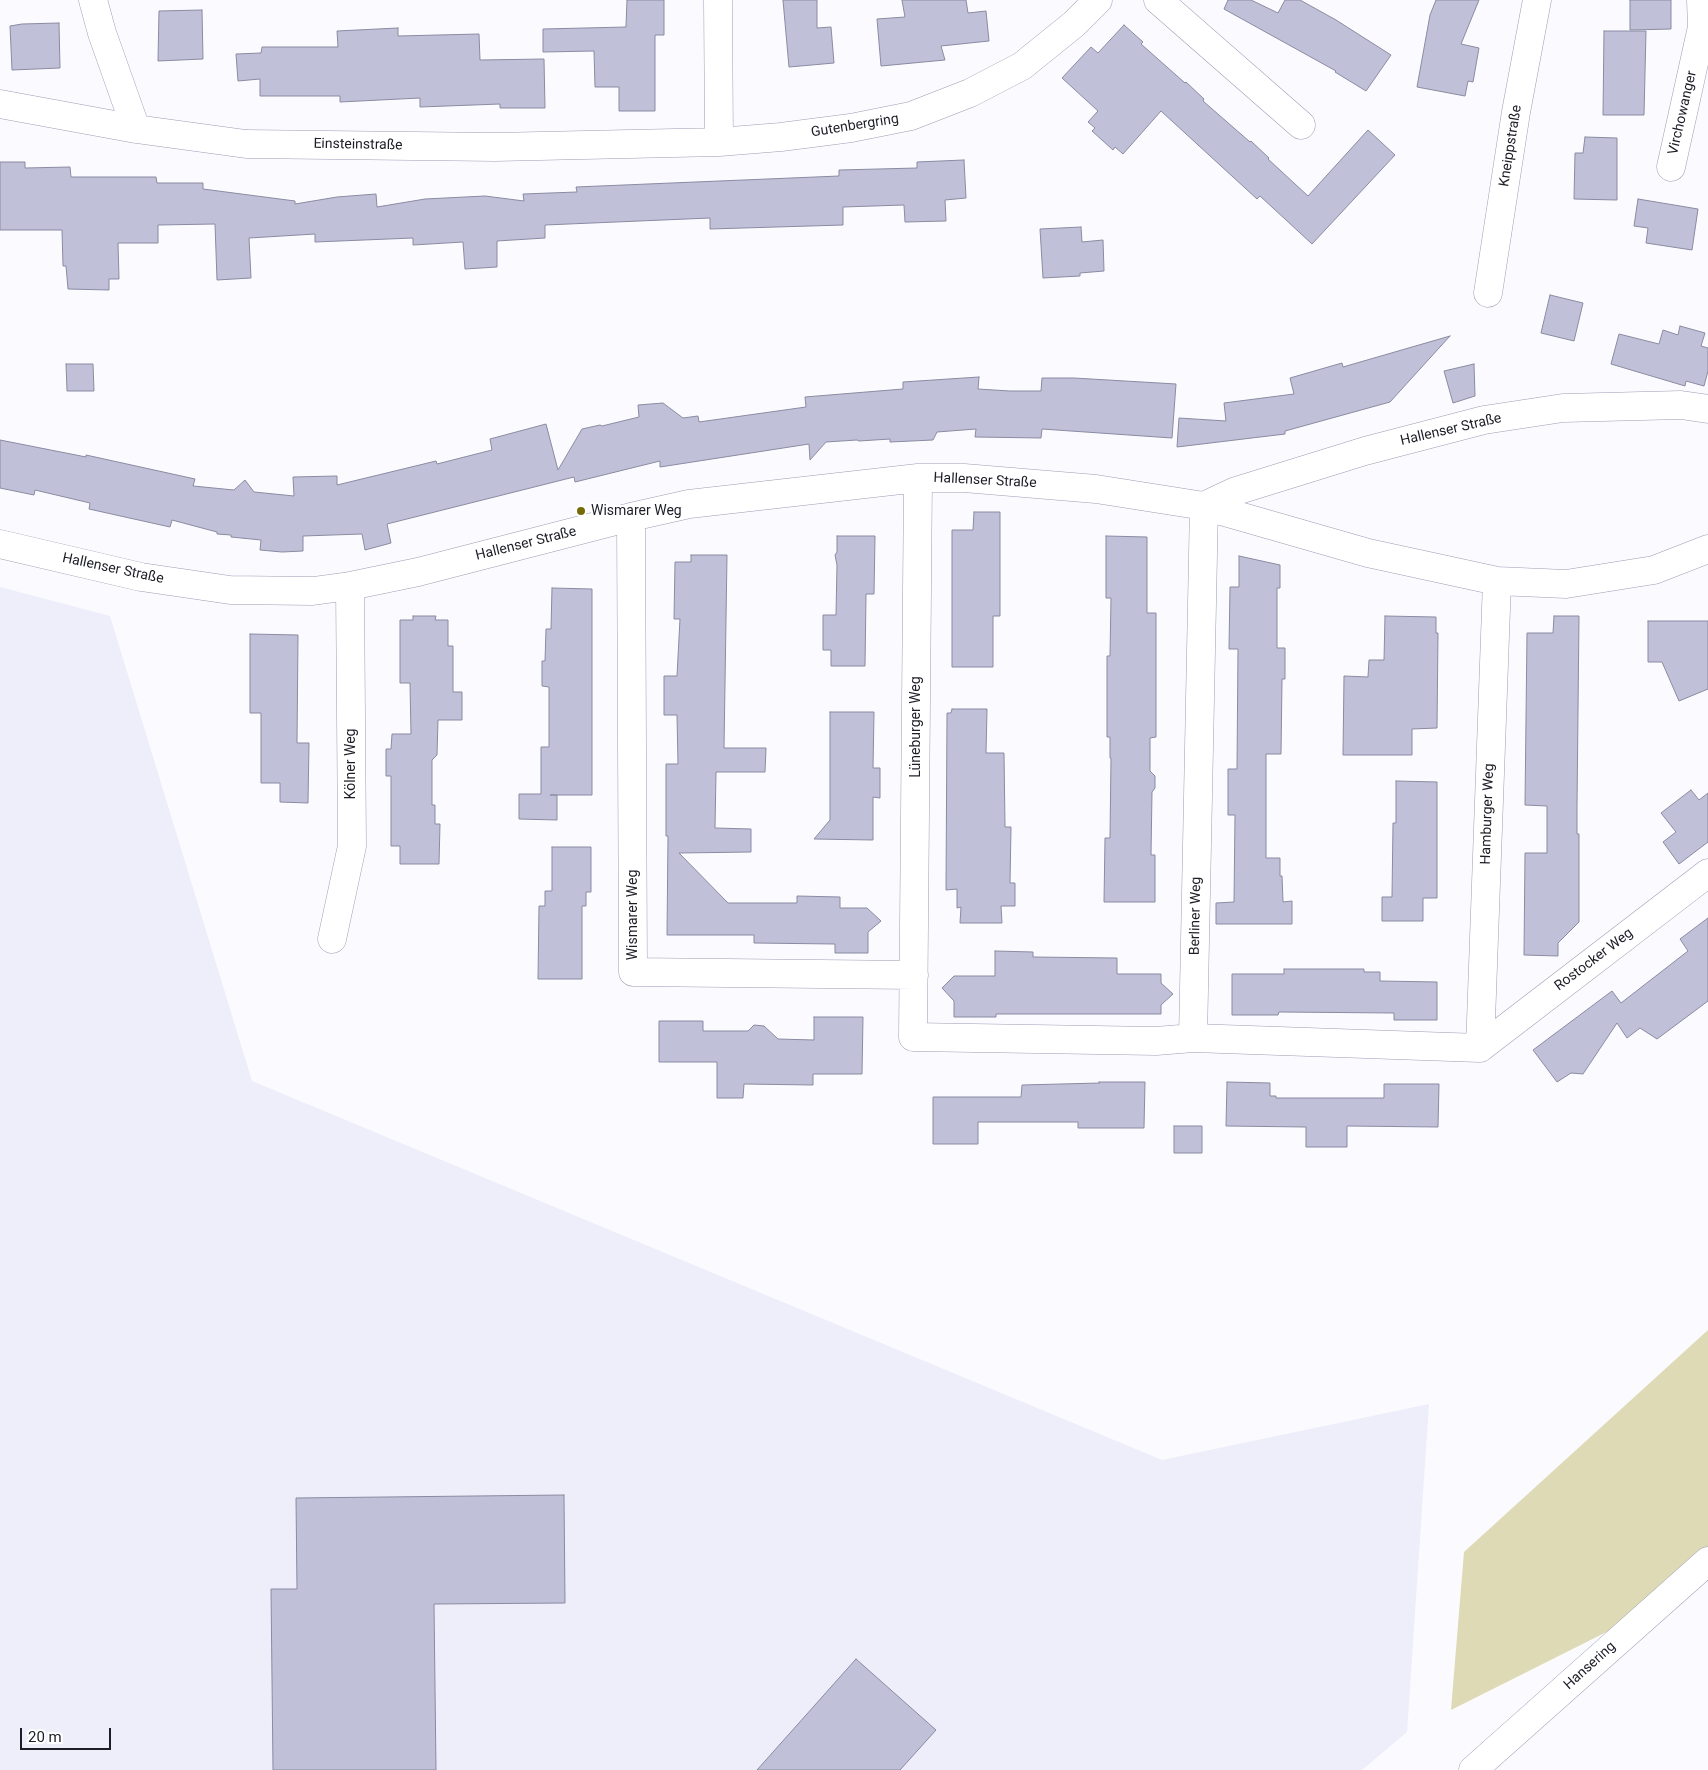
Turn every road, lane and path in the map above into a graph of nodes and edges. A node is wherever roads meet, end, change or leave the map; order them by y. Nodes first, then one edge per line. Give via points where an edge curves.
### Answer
1 (93, 0) edge
2 (718, 0) edge
3 (1098, 0) edge
4 (1158, 0) edge
5 (1537, 0) edge
6 (1701, 0) edge
7 (0, 104) edge
8 (1301, 124) dead end
9 (136, 129) junction
10 (719, 142) junction
11 (1671, 167) dead end
12 (1488, 293) dead end
13 (1708, 409) edge
14 (918, 478) junction
15 (1204, 506) junction
16 (631, 517) junction
17 (0, 544) edge
18 (1708, 549) edge
19 (1497, 581) junction
20 (350, 586) junction
21 (1708, 873) edge
22 (332, 939) dead end
23 (914, 975) junction
24 (1193, 1038) junction
25 (1480, 1048) junction
26 (1708, 1561) edge
27 (1473, 1770) edge

1 - 9 street
2 - 10 street
3 - 10 street, Gutenbergring via 1022,66 970,94 911,116 851,128
4 - 8 street
5 - 12 street, Kneippstraße
6 - 11 street, Virchowanger via 1702,27
7 - 9 street, Einsteinstraße
9 - 10 street, Einsteinstraße via 246,144 495,147
13 - 15 street, Hallenser Straße via 1681,405 1563,408 1484,420 1355,454 1236,491
14 - 15 street, Hallenser Straße via 964,478 1096,489
14 - 16 street, Hallenser Straße via 689,504
14 - 23 street, Lüneburger Weg
15 - 19 street, Hallenser Straße via 1368,552
15 - 24 street, Berliner Weg
16 - 20 street, Hallenser Straße via 418,572
16 - 23 street, Wismarer Weg via 633,972
17 - 20 street, Hallenser Straße via 141,577 230,590 313,591
18 - 19 street, Hallenser Straße via 1654,570 1566,584
19 - 25 street, Hamburger Weg
20 - 22 street, Kölner Weg via 352,846
21 - 25 street, Rostocker Weg
23 - 24 street via 912,1037 1156,1041
24 - 25 street
26 - 27 street, Hansering

